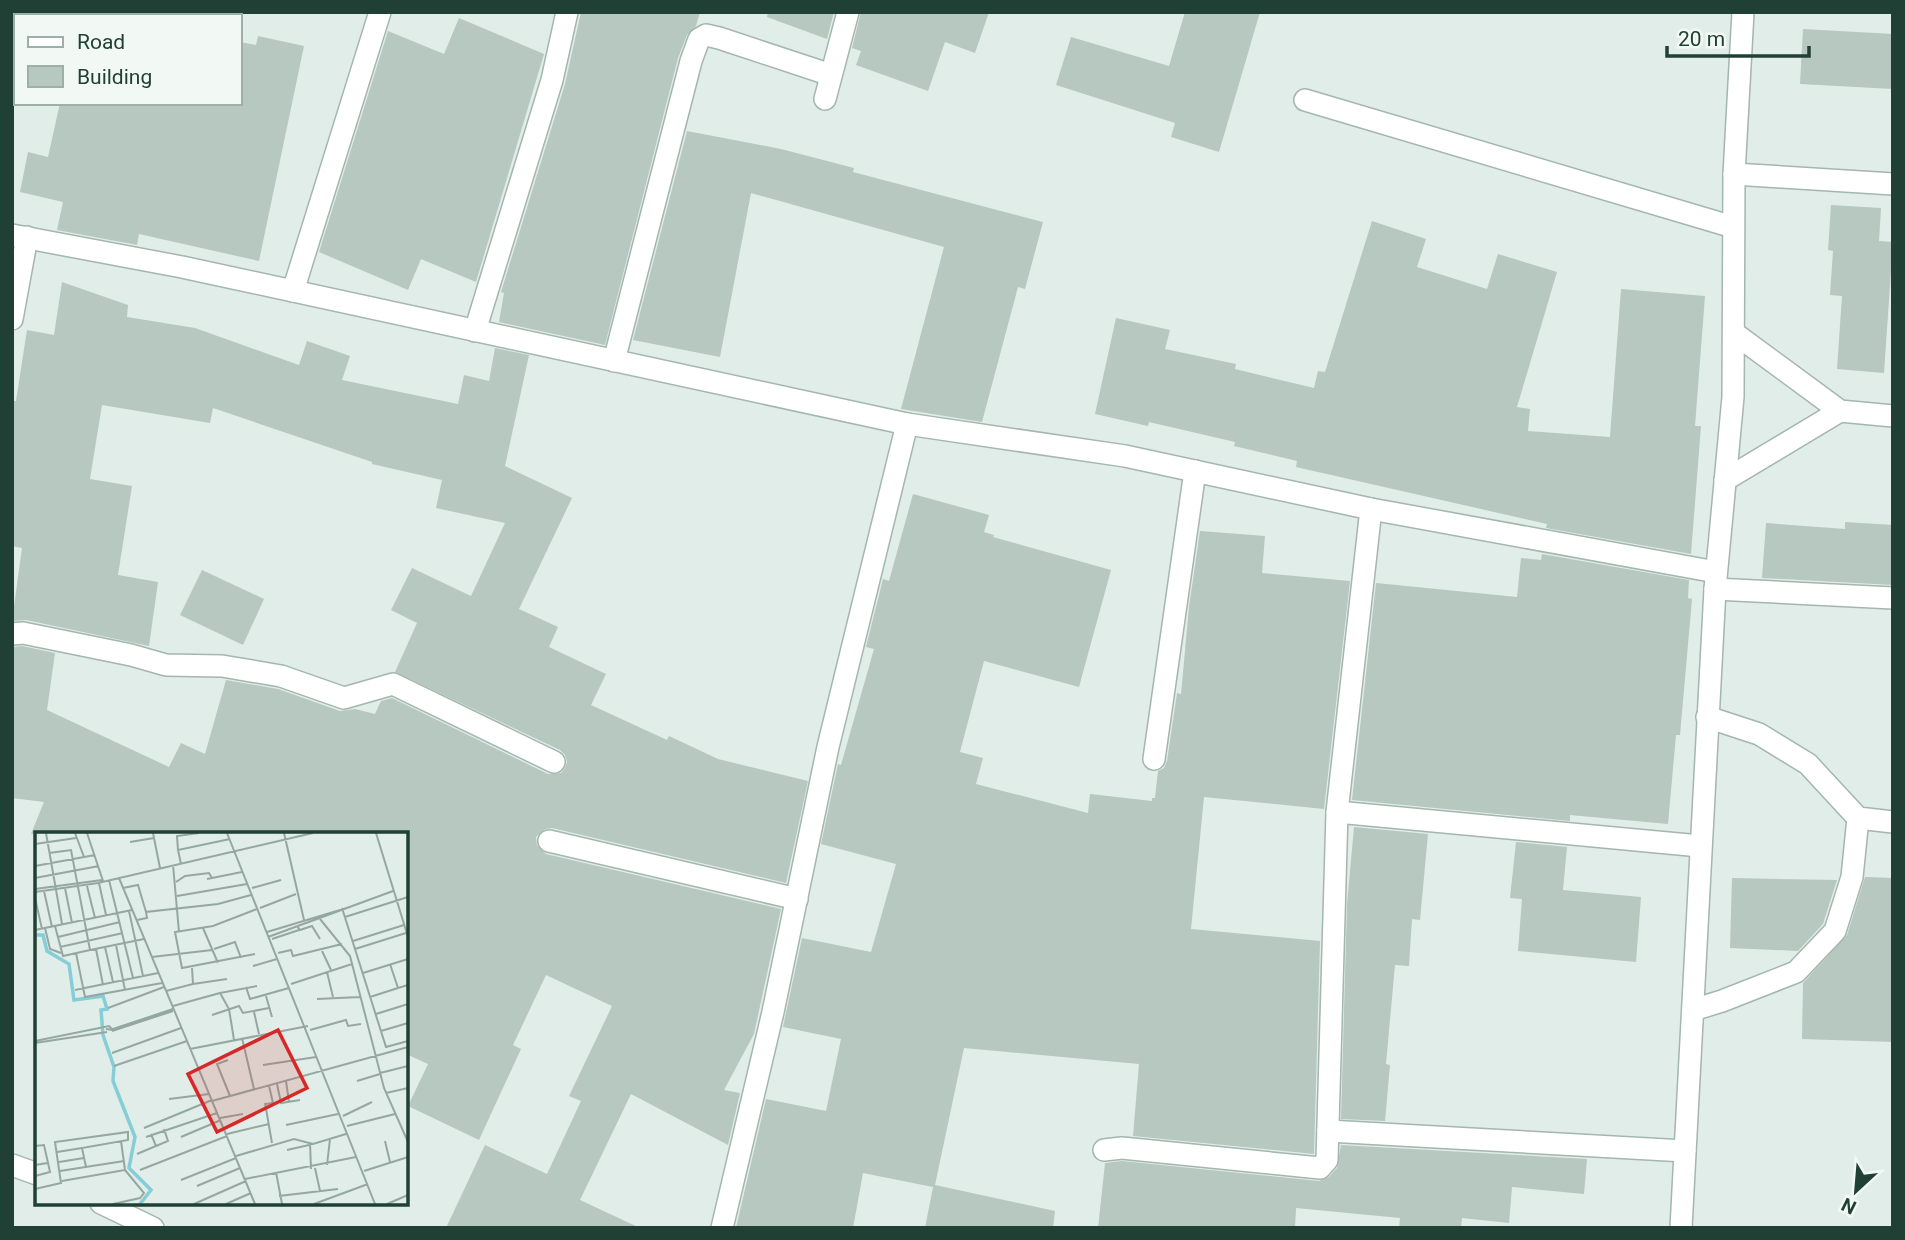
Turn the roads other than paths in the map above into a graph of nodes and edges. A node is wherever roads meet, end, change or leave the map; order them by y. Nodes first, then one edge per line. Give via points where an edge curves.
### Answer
1 (380, 12) edge
2 (567, 12) edge
3 (848, 12) edge
4 (1743, 12) edge
5 (831, 75) junction
6 (825, 99) dead end
7 (1305, 100) dead end
8 (1734, 174) junction
9 (1893, 184) edge
10 (1733, 227) junction
11 (20, 236) edge
12 (293, 291) junction
13 (12, 319) edge
14 (475, 331) junction
15 (1734, 334) junction
16 (614, 361) junction
17 (1840, 411) junction
18 (1893, 416) edge
19 (907, 424) junction
20 (1195, 471) junction
21 (1725, 480) junction
22 (1371, 509) junction
23 (1715, 580) junction
24 (1893, 598) edge
25 (12, 634) edge
26 (1707, 717) junction
27 (1154, 759) dead end
28 (554, 761) dead end
29 (1337, 812) junction
30 (1858, 818) junction
31 (1893, 822) edge
32 (549, 841) dead end
33 (1700, 846) junction
34 (797, 899) junction
35 (1693, 1010) junction
36 (1328, 1131) junction
37 (1104, 1150) dead end
38 (1685, 1151) junction
39 (12, 1165) edge
40 (35, 1173) edge
41 (109, 1205) edge
42 (130, 1210) edge
43 (153, 1228) edge
44 (722, 1228) edge
45 (1681, 1228) edge

1 - 12 street
2 - 14 street via 552,80
3 - 5 street
4 - 8 street
5 - 6 street
5 - 16 street via 719,38 706,35 699,39
7 - 10 street
8 - 9 street
8 - 10 street
10 - 15 street
11 - 12 street
11 - 13 street
12 - 14 street
14 - 16 street
15 - 17 street
15 - 21 street
16 - 19 street
17 - 18 street
17 - 21 street
19 - 20 street via 1125,456
19 - 34 street via 828,747
20 - 22 street
20 - 27 street
21 - 23 street
22 - 23 street
22 - 29 street
23 - 24 street
23 - 26 street
25 - 28 street via 166,665 222,666 281,676 344,698 393,684
26 - 30 street via 1759,734 1808,764
26 - 33 street
29 - 33 street
29 - 36 street
30 - 31 street
30 - 35 street via 1852,877 1835,931 1796,972
32 - 34 street
33 - 35 street
34 - 44 street
35 - 38 street
36 - 37 street via 1327,1160 1321,1168
36 - 38 street
38 - 45 street
39 - 40 street
41 - 42 street
42 - 43 street

